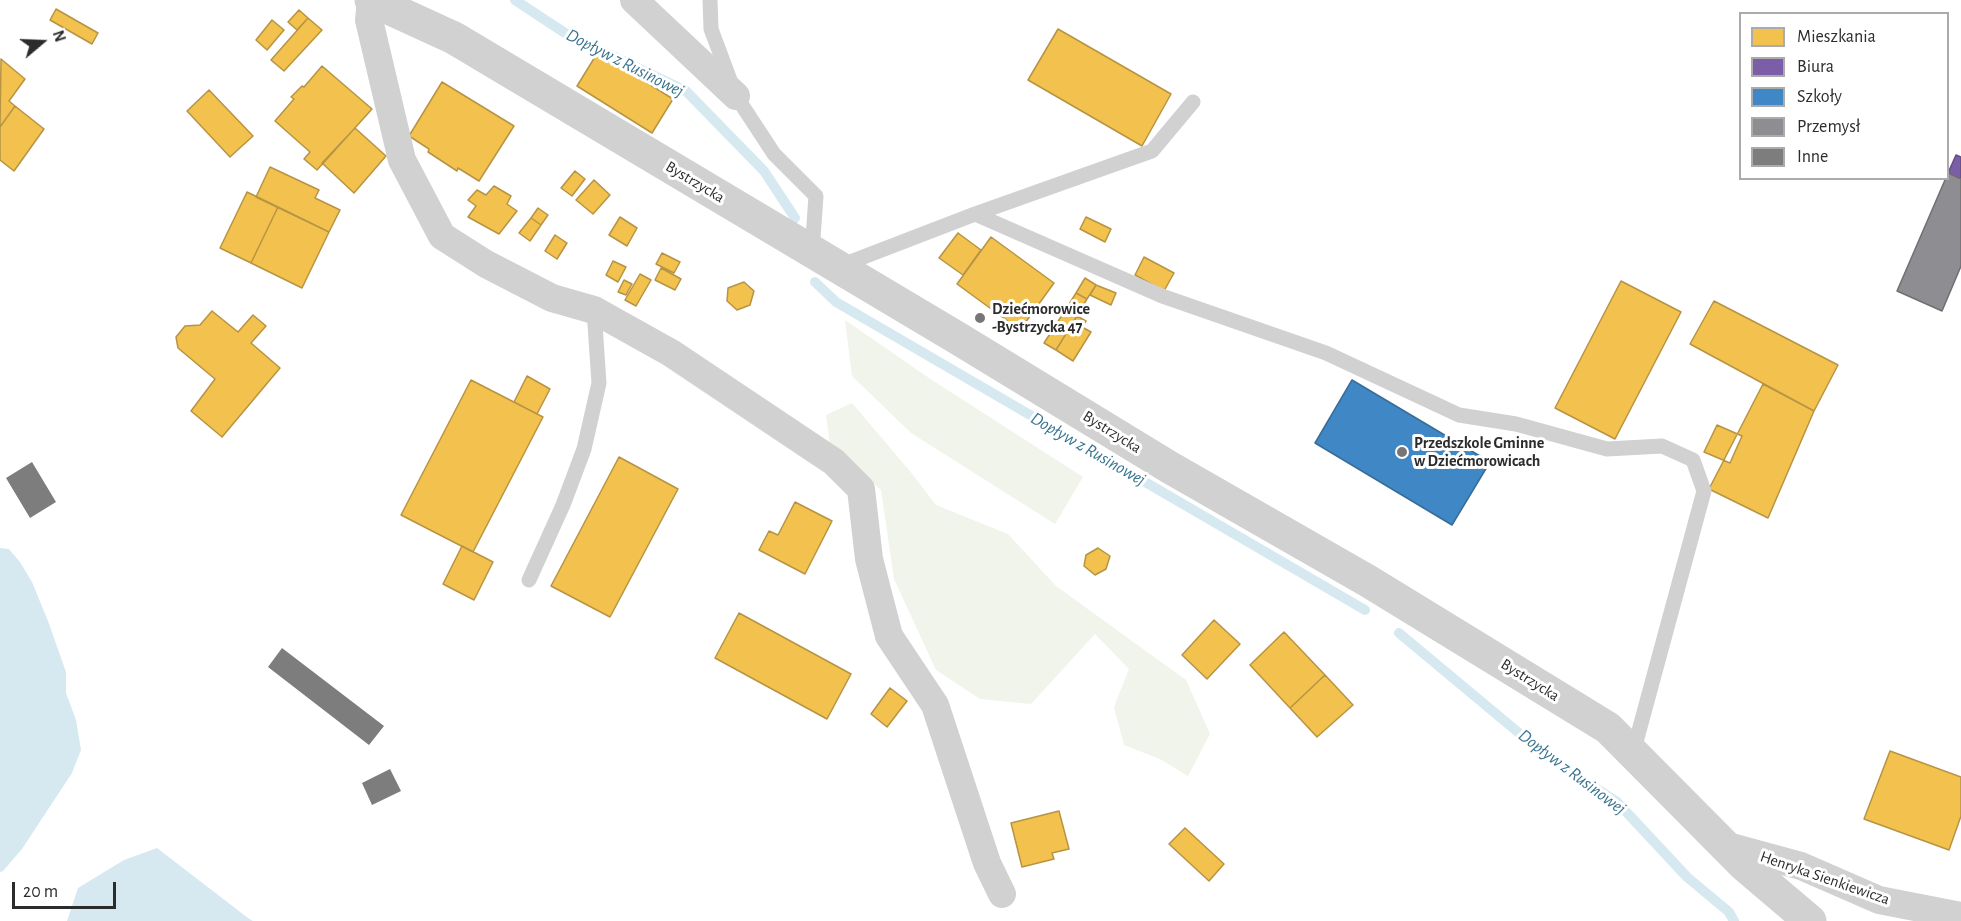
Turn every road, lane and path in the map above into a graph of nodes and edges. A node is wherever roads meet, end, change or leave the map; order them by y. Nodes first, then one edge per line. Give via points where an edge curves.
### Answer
1 (371, 0) edge
2 (634, 0) edge
3 (710, 0) edge
4 (736, 96) junction
5 (1193, 102) dead end
6 (975, 214) junction
7 (825, 260) junction
8 (594, 310) junction
9 (529, 580) dead end
10 (1633, 753) junction
11 (1724, 845) junction
12 (1002, 894) dead end
13 (1961, 916) edge
14 (1810, 921) edge

1 - 7 street, Bystrzycka via 454,38
1 - 8 street via 369,20 402,160 442,236 552,298
2 - 4 street
3 - 4 lane via 711,29
4 - 7 lane via 774,154 816,196
5 - 6 lane via 1152,151
6 - 7 lane
6 - 10 lane via 1162,296 1326,353 1459,415 1516,424 1607,449 1662,446 1692,460 1704,491
7 - 10 street, Bystrzycka via 1169,467 1368,580 1608,728
8 - 9 lane via 598,383 584,449
8 - 12 street via 671,353 773,420 834,462 861,489 869,559 889,636 936,705 987,863
10 - 11 street, Bystrzycka
11 - 13 street, Henryka Sienkiewicza via 1801,867 1879,900
11 - 14 street, Bystrzycka

